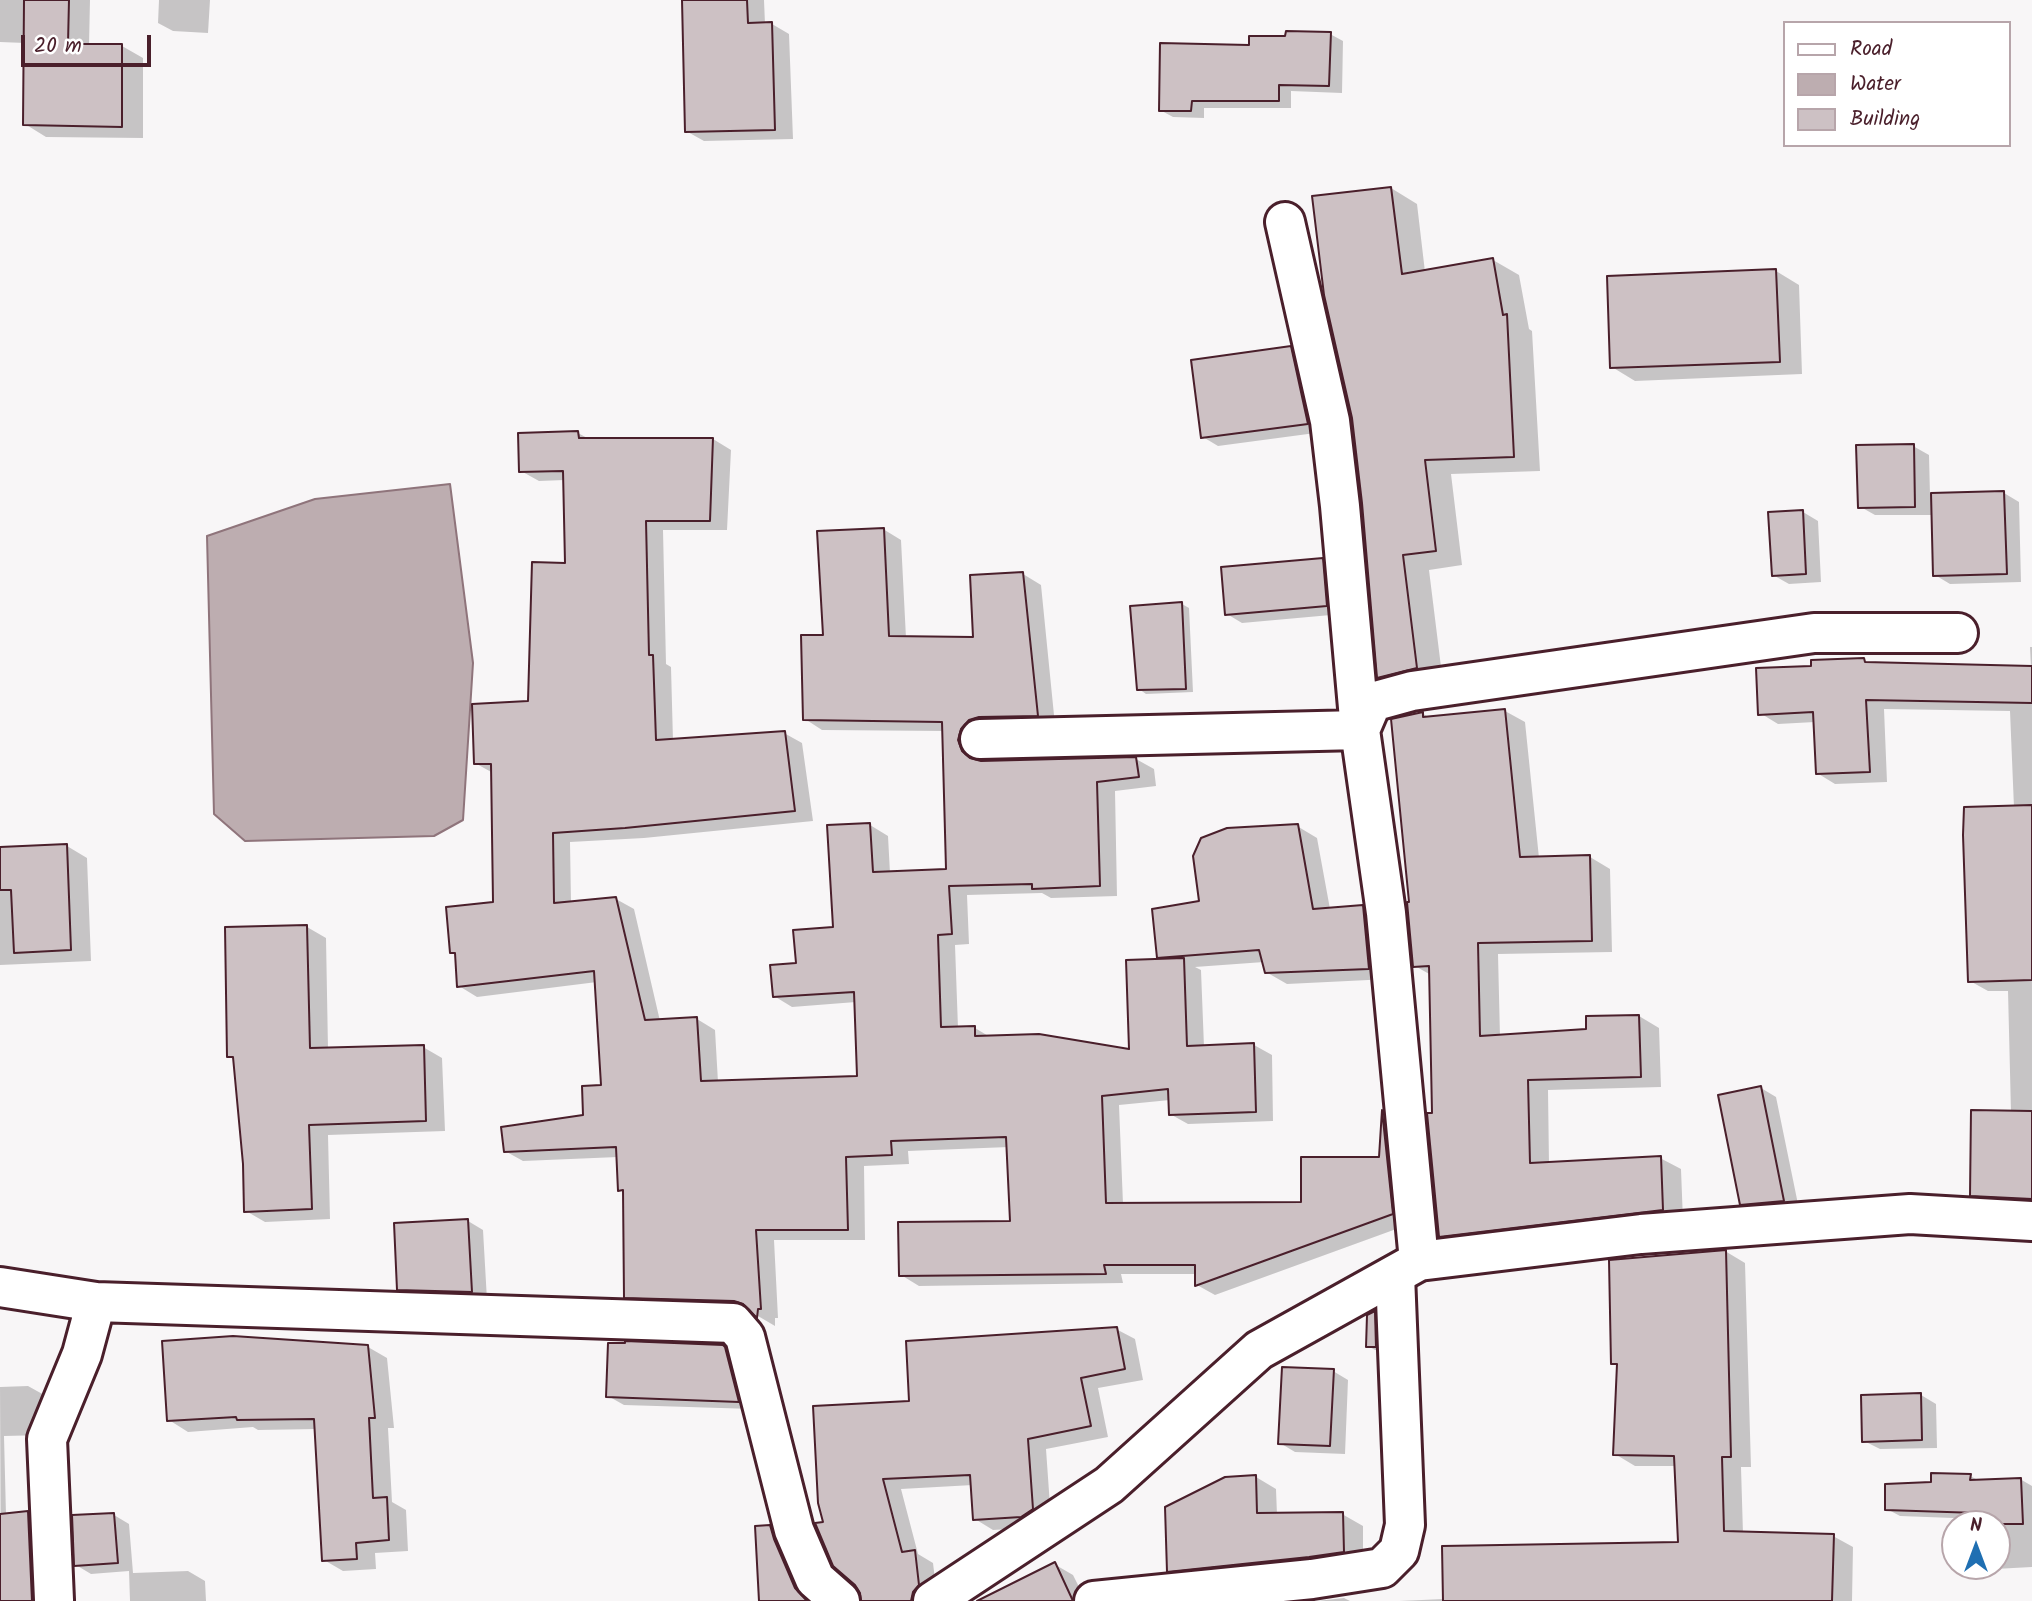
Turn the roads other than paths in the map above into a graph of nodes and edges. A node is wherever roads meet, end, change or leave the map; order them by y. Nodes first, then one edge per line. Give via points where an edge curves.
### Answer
1 (1285, 222) dead end
2 (1958, 633) dead end
3 (1360, 730) junction
4 (980, 739) dead end
5 (2032, 1221) edge
6 (1407, 1268) junction
7 (0, 1287) edge
8 (96, 1302) junction
9 (54, 1600) edge
10 (839, 1601) edge
11 (933, 1601) edge
12 (1094, 1601) edge

1 - 3 street via 1330,421
2 - 3 street via 1814,633 1412,691 1372,702
3 - 4 street
3 - 6 street via 1386,913
5 - 6 street via 1910,1214 1641,1234
6 - 11 street via 1259,1350 1109,1485
6 - 12 street via 1405,1525 1399,1551 1382,1568
7 - 8 street
8 - 9 street via 82,1354 47,1439
8 - 10 street via 733,1323 745,1337 794,1530 815,1579

